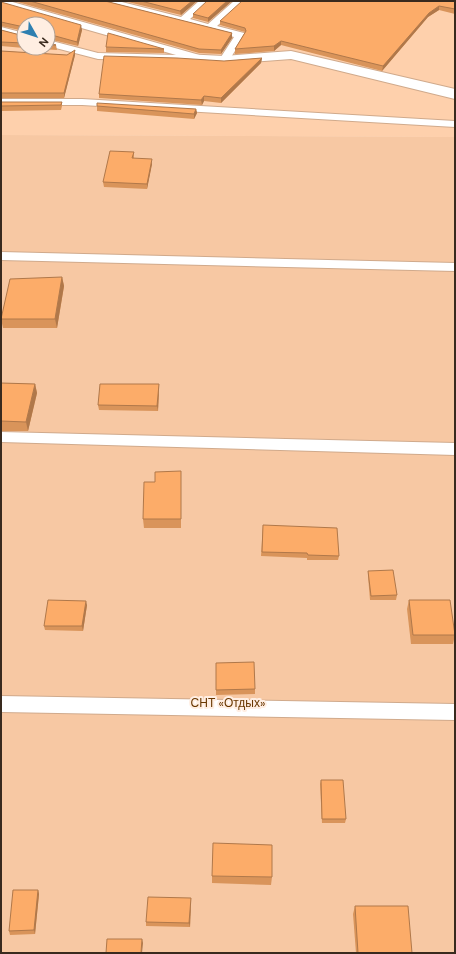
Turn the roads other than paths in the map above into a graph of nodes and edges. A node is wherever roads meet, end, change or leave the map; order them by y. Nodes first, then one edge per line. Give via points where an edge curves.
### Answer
1 (106, 1) edge
2 (150, 1) edge
3 (205, 1) edge
4 (240, 1) edge
5 (1, 2) edge
6 (140, 9) junction
7 (183, 20) junction
8 (210, 27) junction
9 (1, 30) edge
10 (16, 34) edge
11 (56, 45) edge
12 (56, 54) edge
13 (98, 56) junction
14 (183, 58) joint
15 (206, 60) junction
16 (224, 60) junction
17 (455, 94) edge
18 (1, 102) edge
19 (455, 124) edge
20 (1, 256) edge
21 (455, 266) edge
22 (1, 437) edge
23 (455, 449) edge
24 (1, 704) edge
25 (455, 712) edge

1 - 6 lane
2 - 6 lane
3 - 7 lane
4 - 8 lane
5 - 15 lane
6 - 7 lane
7 - 8 lane
8 - 16 lane via 240,35
9 - 10 lane
11 - 13 lane
12 - 13 lane
13 - 14 lane
14 - 15 street
15 - 16 street
16 - 17 street via 291,55
18 - 19 lane via 82,102
20 - 21 lane
22 - 23 lane
24 - 25 lane

